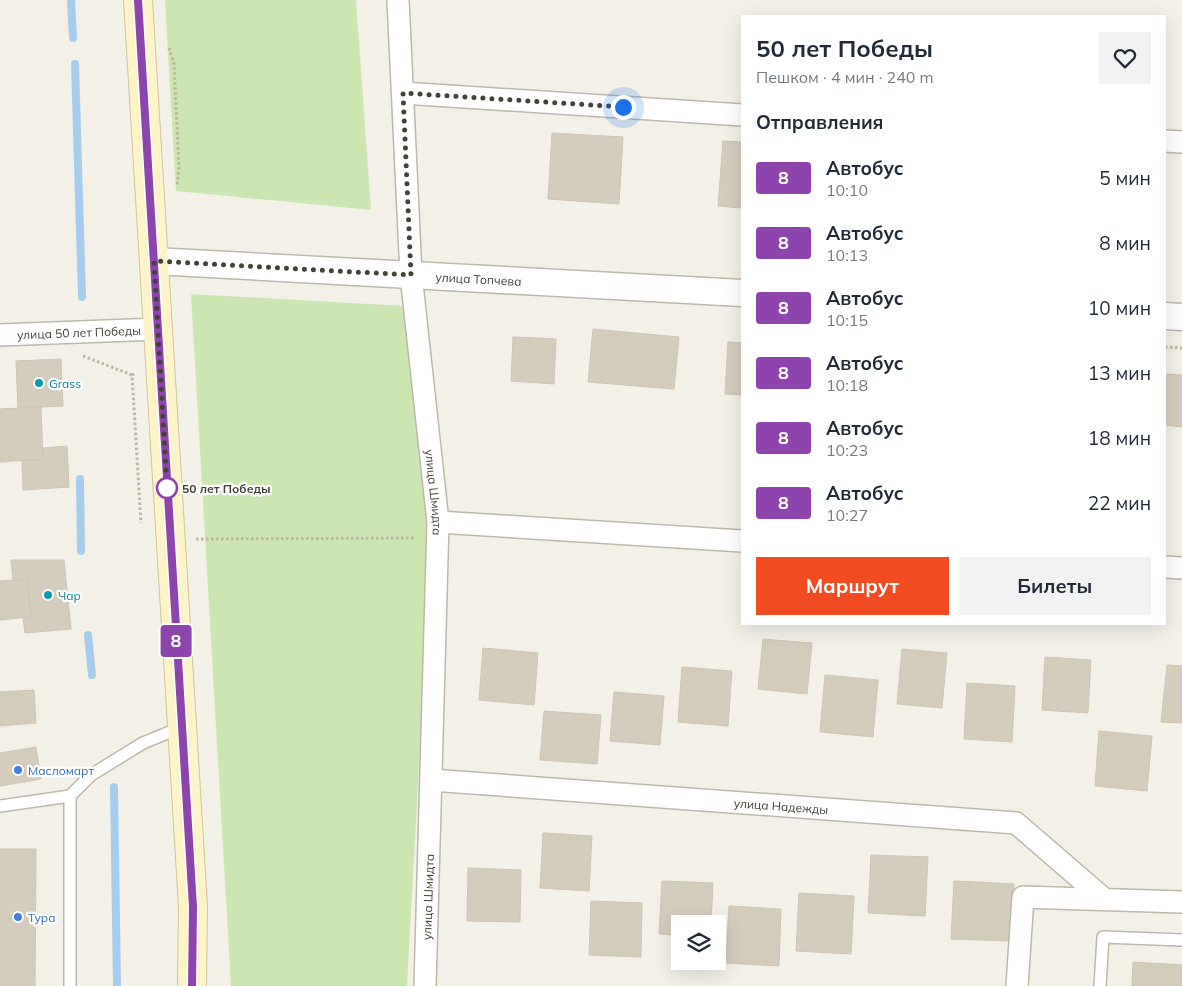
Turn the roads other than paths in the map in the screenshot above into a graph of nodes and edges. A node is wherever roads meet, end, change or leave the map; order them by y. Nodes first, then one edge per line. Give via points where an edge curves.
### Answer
1 (138, 0) edge
2 (398, 0) edge
3 (403, 93) junction
4 (741, 115) edge
5 (1166, 141) edge
6 (1182, 142) edge
7 (154, 261) junction
8 (411, 275) junction
9 (741, 293) edge
10 (1166, 316) edge
11 (1182, 317) edge
12 (158, 329) junction
13 (0, 335) edge
14 (438, 530) junction
15 (741, 541) edge
16 (1166, 567) edge
17 (1182, 568) edge
18 (182, 727) junction
19 (431, 780) junction
20 (70, 796) junction
21 (0, 806) edge
22 (1104, 899) junction
23 (1182, 902) edge
24 (1182, 940) edge
25 (70, 986) edge
26 (192, 986) edge
27 (425, 986) edge
28 (1018, 986) edge
29 (1100, 986) edge

1 - 7 main road
2 - 3 street, улица Шмидта
3 - 4 street
3 - 8 street, улица Шмидта
5 - 6 street
7 - 8 street, улица Топчева
7 - 12 main road
8 - 9 street, улица Топчева
8 - 14 street, улица Шмидта
10 - 11 street
12 - 13 street, улица 50 лет Победы
12 - 18 main road
14 - 15 street
14 - 19 street, улица Шмидта
16 - 17 street
18 - 20 lane via 143,743 91,775
18 - 26 main road via 193,907
19 - 22 street, улица Надежды via 1016,823
19 - 27 street, улица Шмидта
20 - 21 lane
20 - 25 lane
22 - 23 street
22 - 28 street via 1023,897
24 - 29 lane via 1103,938

